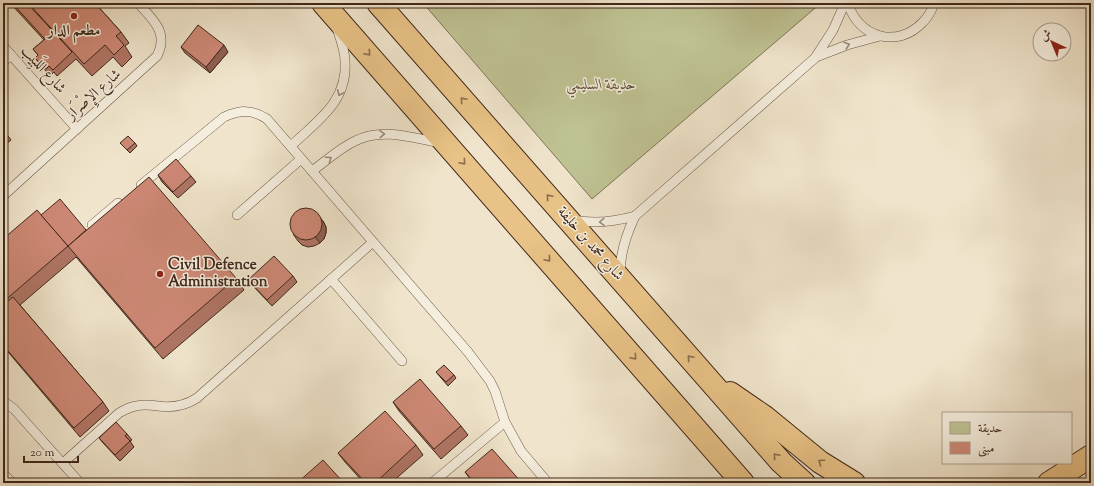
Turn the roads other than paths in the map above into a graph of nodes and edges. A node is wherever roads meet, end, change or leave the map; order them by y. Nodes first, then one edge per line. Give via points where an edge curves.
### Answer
1 (138, 3) edge
2 (378, 3) edge
3 (846, 3) edge
4 (934, 3) edge
5 (328, 9) edge
6 (880, 36) junction
7 (3, 46) edge
8 (11, 55) junction
9 (815, 58) junction
10 (3, 62) edge
11 (77, 129) junction
12 (447, 144) junction
13 (291, 146) junction
14 (302, 159) junction
15 (312, 171) junction
16 (3, 196) edge
17 (237, 215) dead end
18 (635, 216) junction
19 (568, 219) junction
20 (92, 225) edge
21 (373, 242) junction
22 (331, 279) junction
23 (620, 279) junction
24 (402, 360) dead end
25 (710, 381) junction
26 (3, 395) edge
27 (3, 401) edge
28 (14, 409) junction
29 (505, 422) junction
30 (718, 453) junction
31 (1091, 456) edge
32 (63, 463) junction
33 (3, 473) edge
34 (12, 483) edge
35 (80, 483) edge
36 (432, 483) edge
37 (548, 483) edge
38 (733, 483) edge
39 (743, 483) edge
40 (804, 483) edge
41 (854, 483) edge
42 (1049, 483) edge

1 - 11 lane, شارع الإِصْرَار via 160,30 160,50 153,62
19 -> 2 highway, شارع محمد بن خليفة
3 - 6 lane via 858,22 868,31
3 - 9 lane
4 - 6 lane via 927,18 918,27 900,36
5 -> 12 highway
5 -> 13 lane via 345,59 346,74 342,89 335,103
9 -> 6 lane via 847,45
7 - 8 lane, شارع اللَبِيب
8 - 10 lane
8 - 11 lane, شارع اللَبِيب
9 - 18 lane
11 - 16 lane, شارع الإِصْرَار
15 -> 12 lane via 355,141 376,134 399,135
12 -> 30 highway
13 - 14 lane
13 - 20 lane via 267,119 258,113 238,112 224,117
14 - 15 lane
14 - 17 lane
15 - 21 lane
18 -> 19 lane via 608,222
18 - 23 lane via 623,246
19 - 23 highway, شارع محمد بن خليفة
21 - 22 lane
21 - 29 lane via 490,381
22 - 24 lane
22 - 32 lane via 198,398 176,407 137,405 127,408
25 -> 23 highway, شارع محمد بن خليفة
40 -> 25 highway, شارع محمد بن خليفة via 781,462
41 -> 25 highway via 820,462 747,404
26 - 28 lane
27 - 28 lane
28 - 32 lane
29 - 36 lane
29 - 37 lane via 521,451
30 - 38 highway
30 - 39 highway
31 - 42 highway
32 - 35 lane
33 - 34 lane

